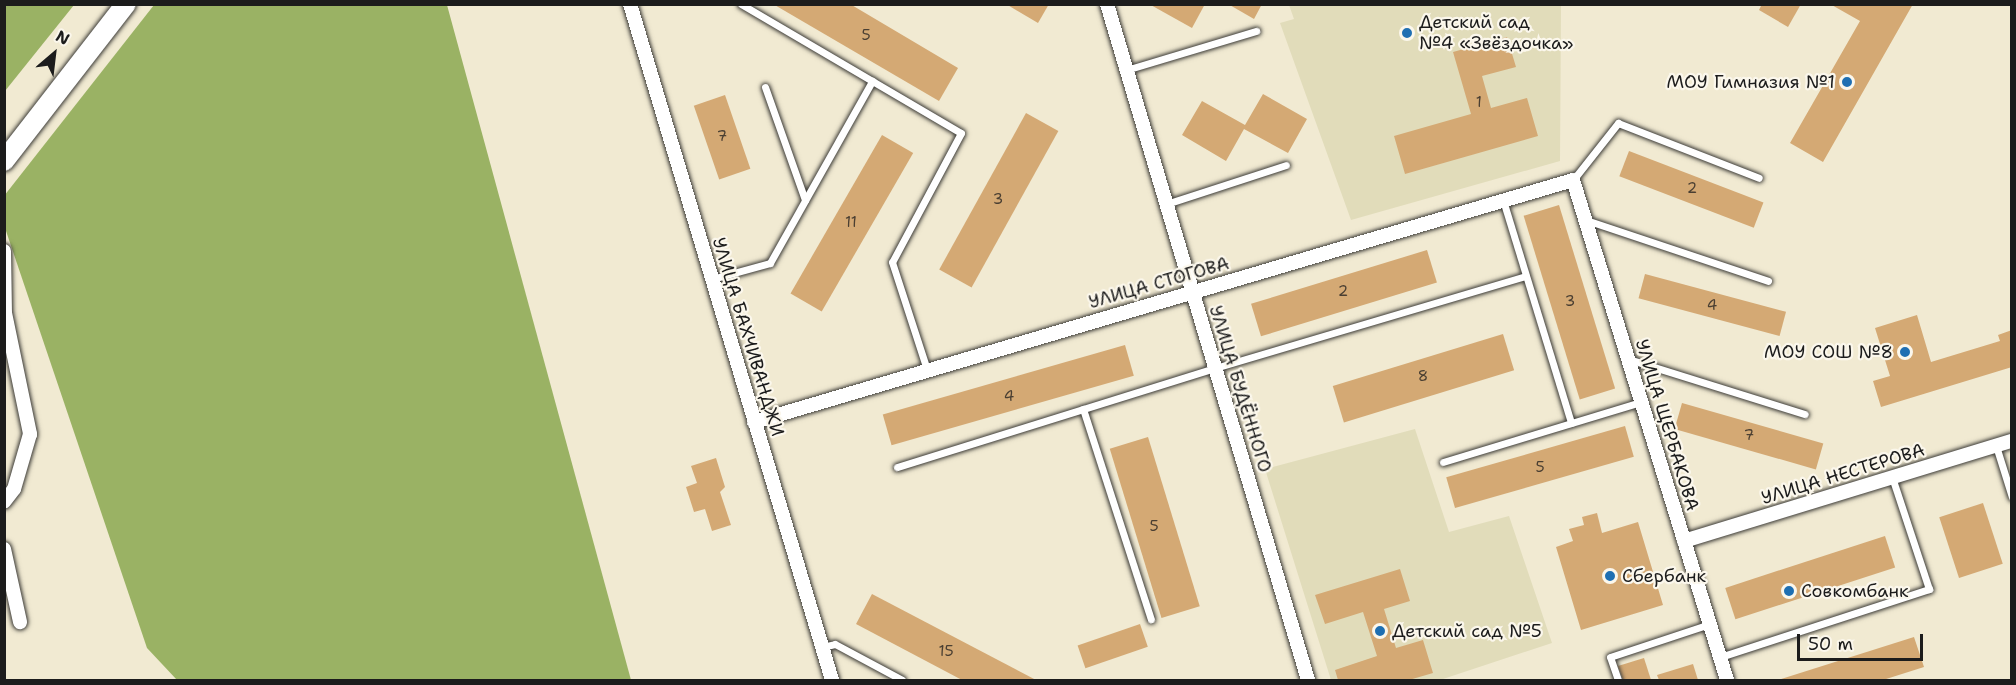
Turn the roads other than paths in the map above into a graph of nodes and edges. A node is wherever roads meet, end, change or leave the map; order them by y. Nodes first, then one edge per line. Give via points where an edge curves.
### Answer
1 (126, 4) edge
2 (630, 4) edge
3 (741, 4) edge
4 (1107, 4) edge
5 (1256, 31) dead end
6 (1126, 70) junction
7 (872, 81) junction
8 (765, 87) dead end
9 (4, 161) edge
10 (1286, 165) dead end
11 (1759, 178) dead end
12 (1573, 180) junction
13 (805, 200) junction
14 (1503, 200) junction
15 (1166, 204) junction
16 (1586, 220) junction
17 (4, 251) edge
18 (1527, 276) junction
19 (712, 279) junction
20 (1768, 281) dead end
21 (1192, 292) junction
22 (1629, 359) junction
23 (1215, 368) junction
24 (927, 370) junction
25 (1641, 402) junction
26 (1083, 410) junction
27 (1805, 414) dead end
28 (754, 422) junction
29 (1571, 423) junction
30 (2012, 441) edge
31 (1996, 446) junction
32 (1443, 462) dead end
33 (897, 467) dead end
34 (1892, 477) junction
35 (2012, 497) edge
36 (4, 502) edge
37 (1684, 541) junction
38 (4, 549) edge
39 (1151, 619) dead end
40 (20, 622) dead end
41 (1710, 624) junction
42 (822, 647) junction
43 (1720, 657) junction
44 (832, 681) edge
45 (902, 681) edge
46 (1308, 681) edge
47 (1618, 681) edge
48 (1727, 681) edge

1 - 9 street
2 - 19 street, УЛИЦА БАХЧИВАНДЖИ
3 - 7 lane
4 - 6 street, УЛИЦА БУДЁННОГО
5 - 6 lane
6 - 15 street, УЛИЦА БУДЁННОГО
7 - 13 lane
7 - 24 lane via 961,133 892,262
8 - 13 lane
10 - 15 lane
11 - 12 lane via 1618,123
12 - 14 street, УЛИЦА СТОГОВА
12 - 16 street, УЛИЦА ЩЕРБАКОВА
13 - 19 lane via 770,263
14 - 18 lane
14 - 21 street, УЛИЦА СТОГОВА
15 - 21 street, УЛИЦА БУДЁННОГО
16 - 20 lane
16 - 22 street, УЛИЦА ЩЕРБАКОВА
17 - 36 street via 5,313 30,434 14,489
18 - 23 lane
18 - 29 lane
19 - 28 street, УЛИЦА БАХЧИВАНДЖИ
21 - 23 street, УЛИЦА БУДЁННОГО
21 - 24 street, УЛИЦА СТОГОВА
22 - 25 street, УЛИЦА ЩЕРБАКОВА
22 - 27 lane
23 - 26 lane
23 - 46 street, УЛИЦА БУДЁННОГО
24 - 28 street, УЛИЦА СТОГОВА
25 - 29 lane
25 - 37 street, УЛИЦА ЩЕРБАКОВА
26 - 33 lane
26 - 39 lane
28 - 42 street, УЛИЦА БАХЧИВАНДЖИ
29 - 32 lane
30 - 31 street, УЛИЦА НЕСТЕРОВА
31 - 34 street, УЛИЦА НЕСТЕРОВА
31 - 35 lane
34 - 37 street, УЛИЦА НЕСТЕРОВА
34 - 43 lane via 1929,589
37 - 41 street, УЛИЦА ЩЕРБАКОВА
38 - 40 street
41 - 43 street, УЛИЦА ЩЕРБАКОВА
41 - 47 lane via 1610,657
42 - 44 street, УЛИЦА БАХЧИВАНДЖИ
42 - 45 lane via 836,644
43 - 48 street, УЛИЦА ЩЕРБАКОВА

